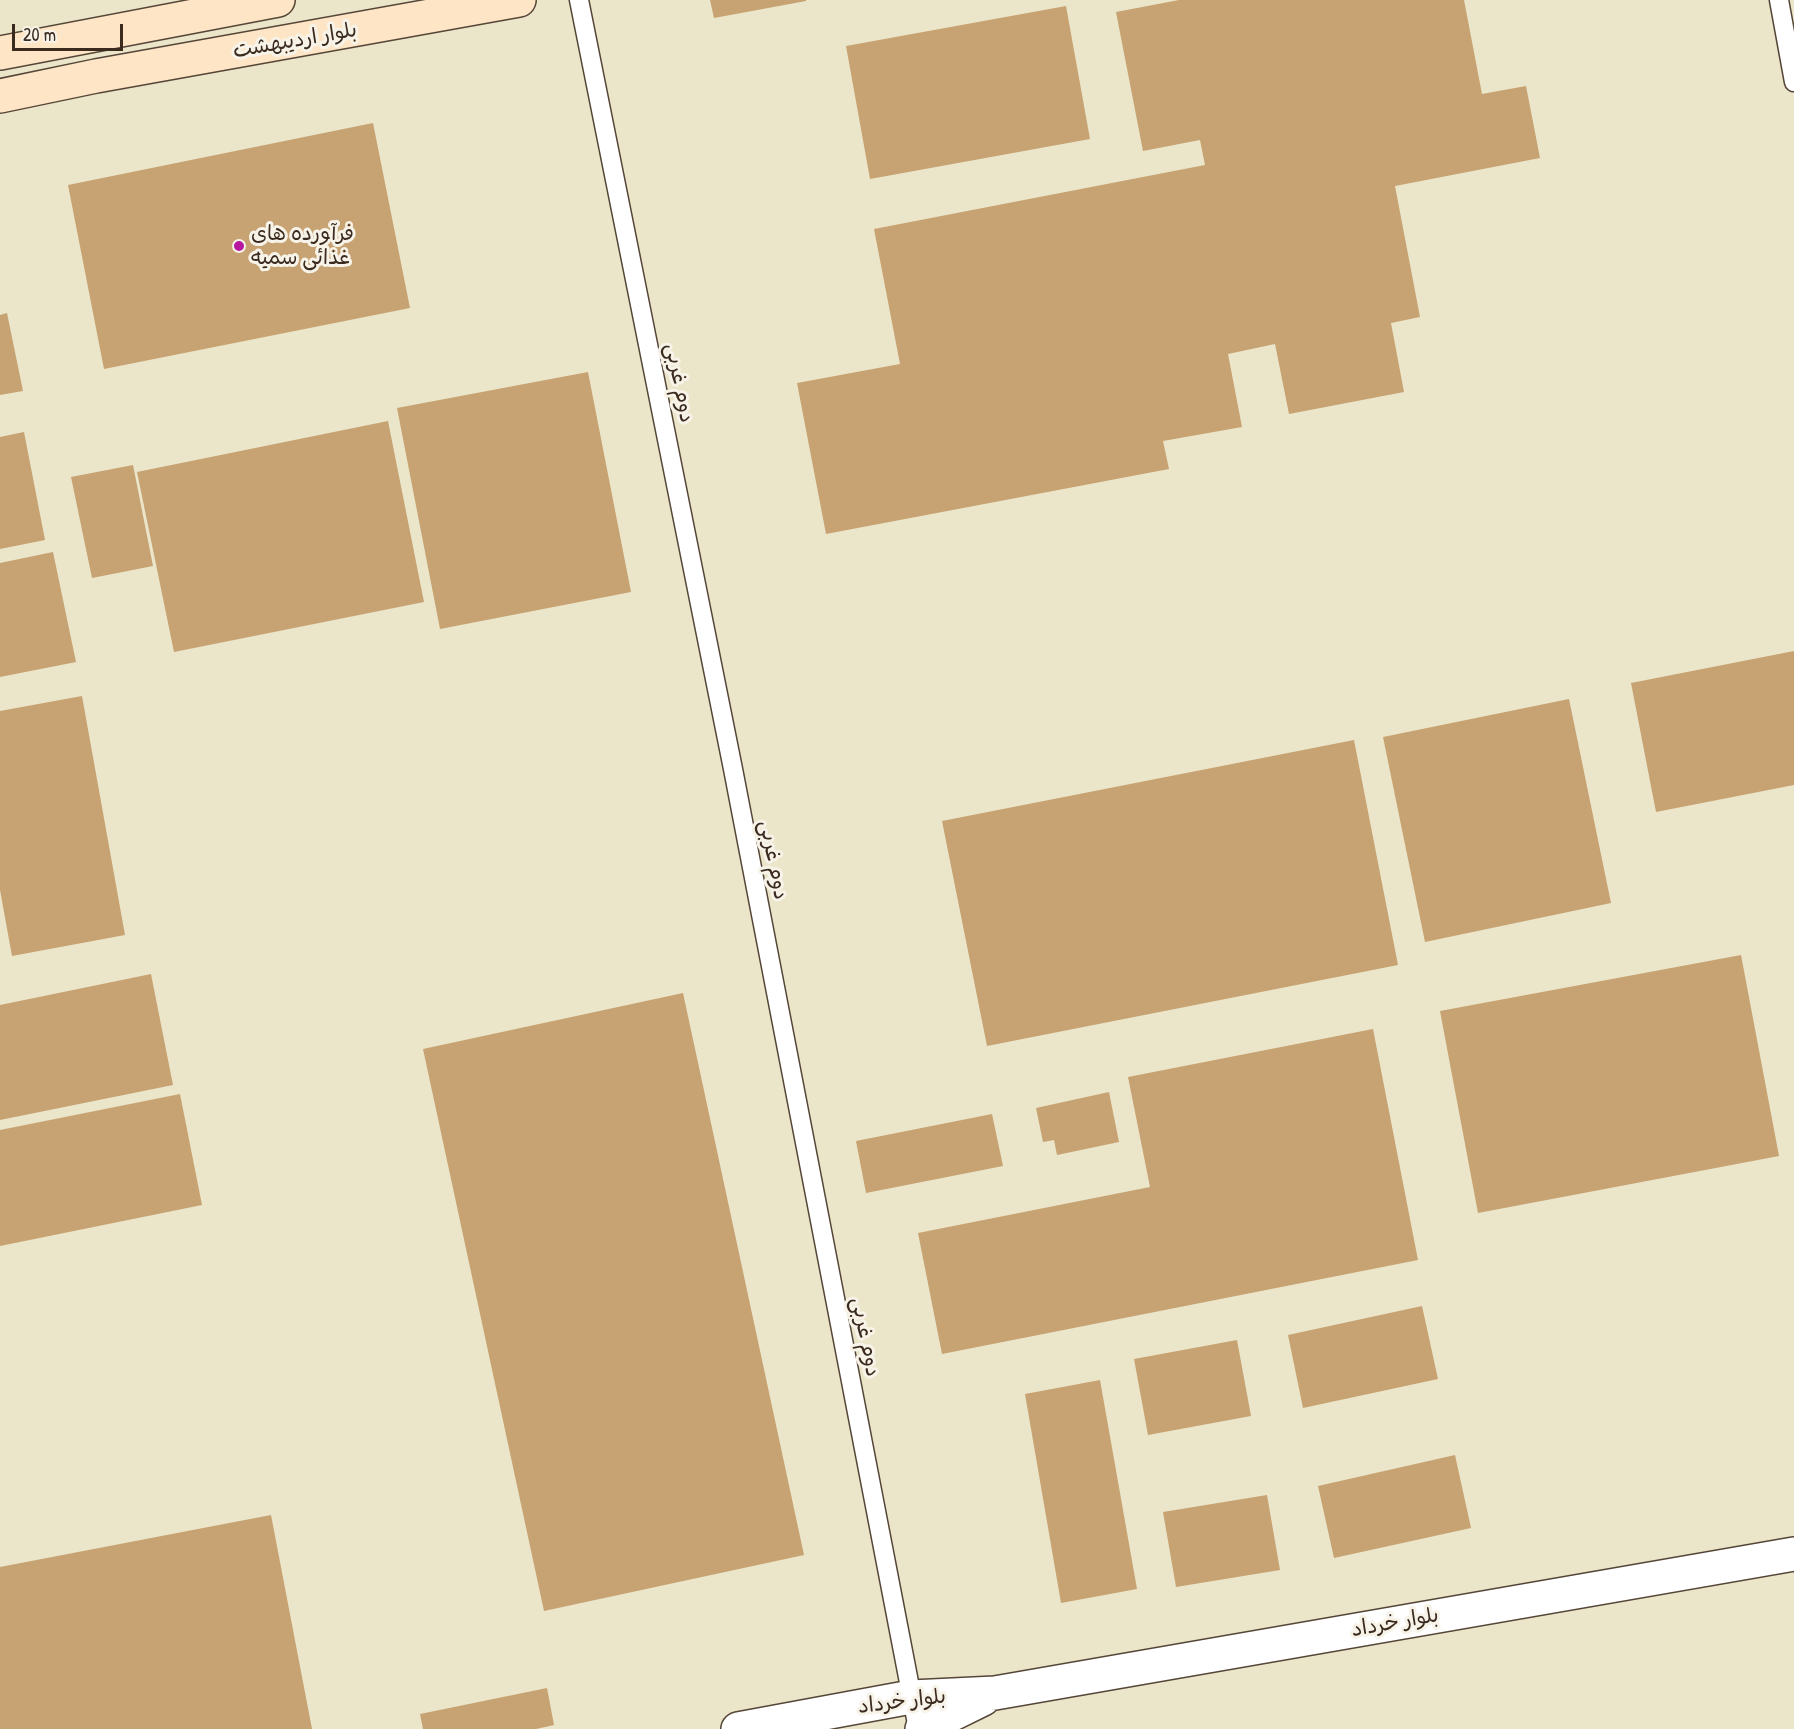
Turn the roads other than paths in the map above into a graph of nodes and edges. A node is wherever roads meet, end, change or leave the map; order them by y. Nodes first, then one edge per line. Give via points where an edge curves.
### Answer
1 (278, 0) edge
2 (519, 0) edge
3 (579, 0) edge
4 (1779, 0) edge
5 (0, 53) edge
6 (1794, 82) edge
7 (0, 96) edge
8 (1794, 1554) edge
9 (995, 1693) junction
10 (911, 1697) junction
11 (738, 1729) edge
12 (920, 1729) edge

1 - 5 street, بلوار اردیبهشت
2 - 7 street, بلوار اردیبهشت
3 - 10 lane, دوم غربی
4 - 6 lane
8 - 9 street, بلوار خرداد
9 - 10 street, بلوار خرداد
9 - 12 street, بلوار خرداد
10 - 11 street, بلوار خرداد
10 - 12 lane, دوم غربی

